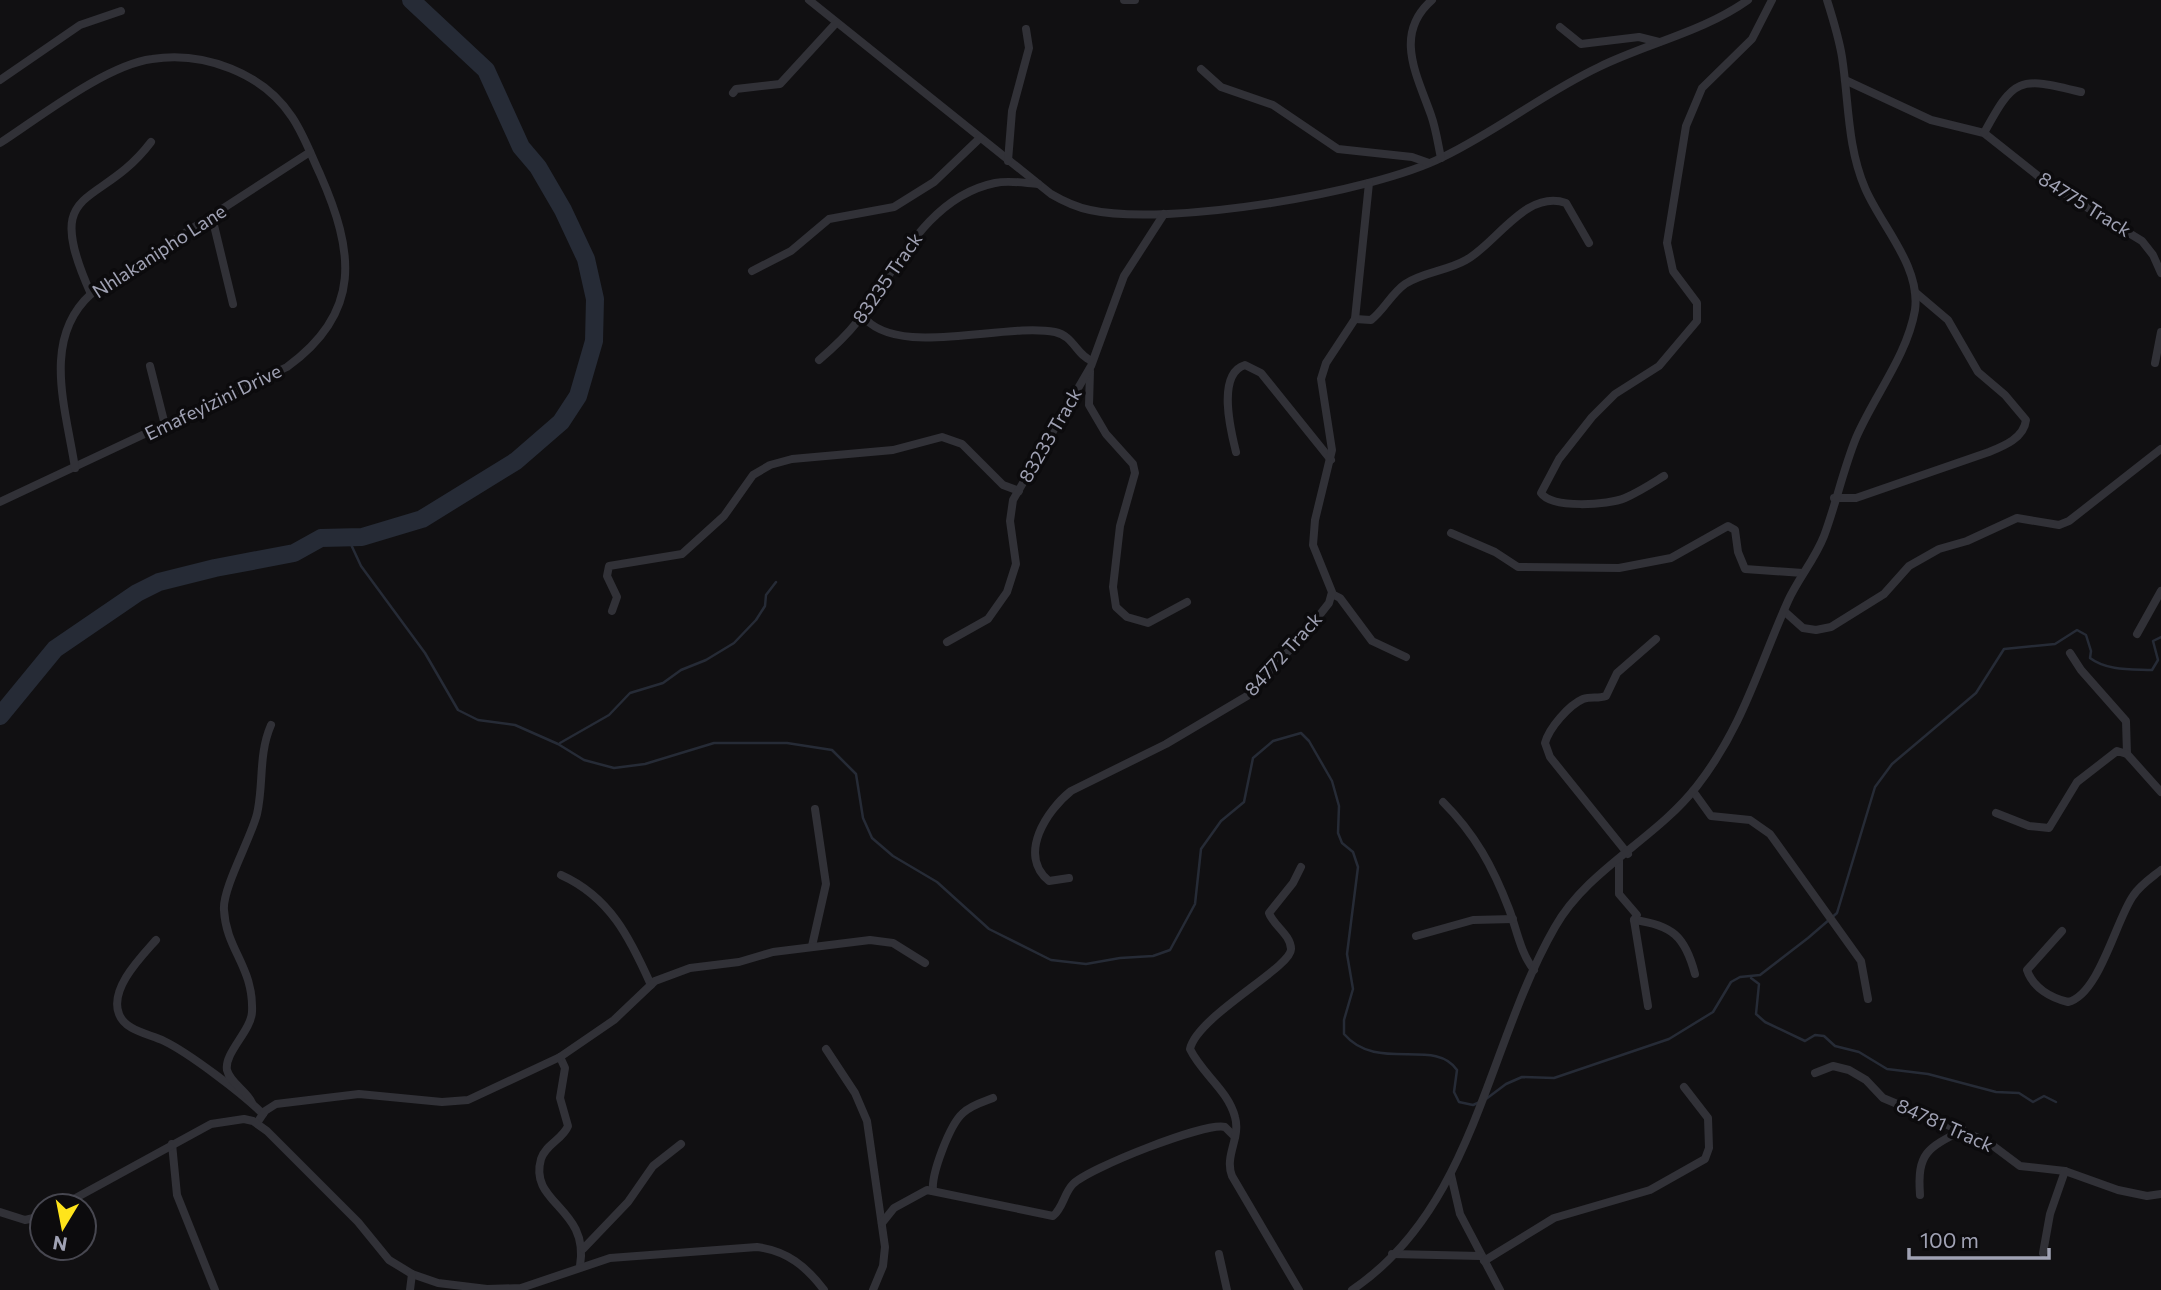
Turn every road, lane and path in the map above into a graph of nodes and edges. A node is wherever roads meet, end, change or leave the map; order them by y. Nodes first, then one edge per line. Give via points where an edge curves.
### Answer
1 (809, 0) edge
2 (1124, 0) edge
3 (1135, 0) edge
4 (1432, 0) edge
5 (1748, 0) edge
6 (1772, 0) edge
7 (1827, 0) edge
8 (121, 11) dead end
9 (836, 23) junction
10 (1559, 27) dead end
11 (1026, 29) dead end
12 (1659, 41) junction
13 (1201, 69) dead end
14 (0, 80) edge
15 (1845, 80) junction
16 (2081, 92) dead end
17 (733, 93) dead end
18 (1984, 133) junction
19 (980, 138) junction
20 (151, 142) dead end
21 (0, 143) edge
22 (310, 152) junction
23 (1441, 158) junction
24 (1008, 161) junction
25 (1429, 163) junction
26 (1369, 183) junction
27 (1038, 184) junction
28 (1164, 214) junction
29 (212, 217) junction
30 (1589, 243) dead end
31 (752, 271) dead end
32 (2161, 272) edge
33 (1915, 292) junction
34 (91, 294) junction
35 (233, 304) dead end
36 (862, 315) junction
37 (1355, 319) junction
38 (2161, 332) edge
39 (819, 360) dead end
40 (2155, 363) dead end
41 (1092, 364) junction
42 (150, 366) dead end
43 (165, 425) junction
44 (2161, 449) edge
45 (1236, 452) dead end
46 (1331, 460) junction
47 (75, 468) junction
48 (1664, 476) dead end
49 (1018, 491) junction
50 (1834, 498) junction
51 (0, 502) edge
52 (1451, 533) dead end
53 (1803, 573) junction
54 (2161, 591) edge
55 (1332, 594) junction
56 (1187, 602) dead end
57 (612, 611) dead end
58 (1784, 611) junction
59 (2137, 634) dead end
60 (1656, 639) dead end
61 (947, 642) dead end
62 (2070, 653) dead end
63 (1406, 657) dead end
64 (271, 725) dead end
65 (2127, 754) junction
66 (1693, 791) junction
67 (2161, 792) edge
68 (1443, 802) dead end
69 (815, 809) dead end
70 (1996, 813) dead end
71 (1628, 854) junction
72 (1619, 860) junction
73 (1301, 867) dead end
74 (2161, 870) edge
75 (561, 875) dead end
76 (1069, 878) dead end
77 (1513, 919) junction
78 (1634, 920) junction
79 (2062, 931) dead end
80 (1416, 936) dead end
81 (156, 940) dead end
82 (812, 946) junction
83 (925, 963) dead end
84 (1534, 970) junction
85 (1695, 974) dead end
86 (651, 985) junction
87 (1868, 999) dead end
88 (1648, 1006) dead end
89 (827, 1049) dead end
90 (560, 1057) junction
91 (1815, 1073) dead end
92 (1684, 1087) dead end
93 (993, 1098) dead end
94 (253, 1103) junction
95 (263, 1114) junction
96 (257, 1123) junction
97 (1963, 1130) junction
98 (1235, 1137) junction
99 (172, 1144) junction
100 (681, 1144) dead end
101 (2066, 1171) junction
102 (1451, 1175) junction
103 (933, 1191) junction
104 (86, 1192) edge
105 (2161, 1194) edge
106 (1920, 1195) dead end
107 (0, 1212) edge
108 (28, 1219) edge
109 (883, 1223) junction
110 (583, 1250) junction
111 (2043, 1253) dead end
112 (1219, 1254) dead end
113 (1392, 1254) junction
114 (1483, 1258) junction
115 (580, 1266) junction
116 (412, 1274) junction
117 (215, 1290) edge
118 (410, 1290) edge
119 (824, 1290) edge
120 (873, 1290) edge
121 (1227, 1290) edge
122 (1299, 1290) edge
123 (1352, 1290) edge
124 (1500, 1290) edge

1 - 9 street
2 - 3 street
4 - 23 street via 1417,17 1409,41 1414,75 1432,118
5 - 12 street via 1714,20
6 - 48 street via 1752,39 1702,88 1686,126 1667,243 1673,271 1697,303 1697,321 1659,366 1615,394 1592,416 1559,459 1541,493 1560,503 1615,500
7 - 15 street
8 - 14 street via 80,25
9 - 17 street via 780,84
9 - 19 street
10 - 12 street via 1581,44 1639,37
11 - 24 street via 1029,48 1012,111
12 - 23 street via 1570,81
13 - 25 street via 1220,87 1273,105 1338,149
15 - 18 street, 84775 Track via 1931,120
15 - 33 street via 1857,167
16 - 18 street via 2017,85 2003,98
18 - 32 street, 84775 Track via 2048,183 2142,241
19 - 24 street
19 - 31 street via 934,182 894,207 829,219 791,251
20 - 34 street via 133,163 88,194 75,211 72,249
21 - 22 street, Emafeyizini Drive via 113,72 137,62 172,57 221,65 266,89 292,117
22 - 29 street, Nhlakanipho Lane
22 - 43 street, Emafeyizini Drive via 345,244 342,289 327,328 287,367
23 - 25 street
24 - 27 street
25 - 26 street
26 - 28 street
26 - 37 street, 84772 Track
27 - 28 street via 1061,200 1089,210
27 - 36 street, 83235 Track via 993,183 937,215 911,241
28 - 41 street, 83233 Track via 1124,276
29 - 34 street, Nhlakanipho Lane
29 - 35 street
30 - 37 street via 1566,203 1538,203 1475,255 1409,281 1371,320
33 - 50 street via 1914,315 1905,339 1863,422
33 - 50 street via 1948,320 1978,372 2005,394 2024,418 2025,427 2000,448 1856,498
34 - 47 street, Nhlakanipho Lane via 68,321 61,342
36 - 39 street, 83235 Track
36 - 41 street via 874,328 896,336 1055,332 1068,337
37 - 46 street, 84772 Track via 1325,363 1321,379 1332,439
38 - 40 street
41 - 49 street, 83233 Track
41 - 56 street via 1089,405 1136,473 1120,526 1113,587 1116,607 1127,618 1148,623
42 - 43 street
43 - 47 street, Emafeyizini Drive
44 - 58 street via 2063,524 2017,518 1931,552 1904,570 1884,594 1840,624 1809,629
45 - 46 street via 1228,398 1235,373 1245,365 1261,373
46 - 55 street, 84772 Track via 1313,545
47 - 51 street, Emafeyizini Drive
49 - 57 street via 1003,485 962,444 942,437 893,450 782,461 753,475 724,516 682,554 609,566 607,576 617,597
49 - 61 street, 83233 Track via 1009,512 1016,552 1007,592 988,619
50 - 53 street via 1824,537
52 - 53 street via 1518,567 1619,568 1671,558 1728,526 1735,530 1745,569
53 - 58 street
54 - 59 street
55 - 63 street via 1372,641
55 - 76 street, 84772 Track via 1307,631 1247,696 1059,801 1041,824 1038,857 1049,881
58 - 66 street via 1746,707
60 - 71 street via 1617,673 1606,696 1576,703 1550,730 1545,743 1550,757
62 - 65 street via 2126,721
64 - 94 street via 263,744 256,815 223,908 229,937 250,978 252,1005 250,1022 227,1071
65 - 67 street
65 - 70 street via 2113,752 2077,782 2049,828 2029,826
66 - 71 street
66 - 87 street via 1711,816 1750,820 1770,834 1861,961
68 - 77 street via 1485,853
69 - 82 street via 826,884
71 - 72 street
72 - 78 street via 1619,894 1637,915
72 - 84 street via 1563,915
73 - 98 street via 1269,913 1289,940 1292,950 1288,959 1245,990 1191,1046 1191,1053 1231,1105 1237,1124
74 - 79 street via 2132,897 2094,975 2080,995 2068,1002 2042,991 2027,971
75 - 86 street via 598,897 638,954
77 - 80 street via 1473,920
77 - 84 street
78 - 85 street via 1658,923 1677,935 1687,948
78 - 88 street
81 - 94 street via 137,961 119,994 117,1007 122,1019 182,1052
82 - 83 street via 881,941 901,947
82 - 86 street via 679,971
84 - 102 street
86 - 90 street via 614,1020
89 - 109 street via 867,1121
90 - 95 street via 468,1100 359,1094 276,1104
90 - 110 street via 565,1068 560,1098 568,1126 545,1151 540,1169 548,1198 573,1222
91 - 97 street, 84781 Track via 1833,1066 1849,1070 1883,1098
92 - 114 street via 1708,1118 1705,1159 1650,1189 1554,1218
93 - 103 street via 970,1107 957,1119 933,1175
94 - 95 street
95 - 96 street
96 - 99 street via 222,1120
96 - 116 street via 352,1216 389,1260
97 - 101 street, 84781 Track via 1998,1148 2020,1167
97 - 106 street via 1932,1146 1922,1158
98 - 103 street via 1225,1127 1207,1127 1125,1156 1073,1184 1053,1216
98 - 122 street via 1229,1170
99 - 104 street
99 - 117 street via 177,1195
100 - 110 street via 653,1166 628,1202
101 - 105 street, 84781 Track via 2118,1190
101 - 111 street via 2050,1214
102 - 113 street
102 - 114 street via 1460,1214
103 - 109 street via 923,1191 900,1204
107 - 108 street
109 - 120 street via 883,1266
110 - 115 street
112 - 121 street
113 - 114 street
113 - 123 street
114 - 124 street
115 - 116 street via 534,1286 506,1289 462,1287
115 - 119 street via 610,1258 757,1247 795,1260
116 - 118 street

